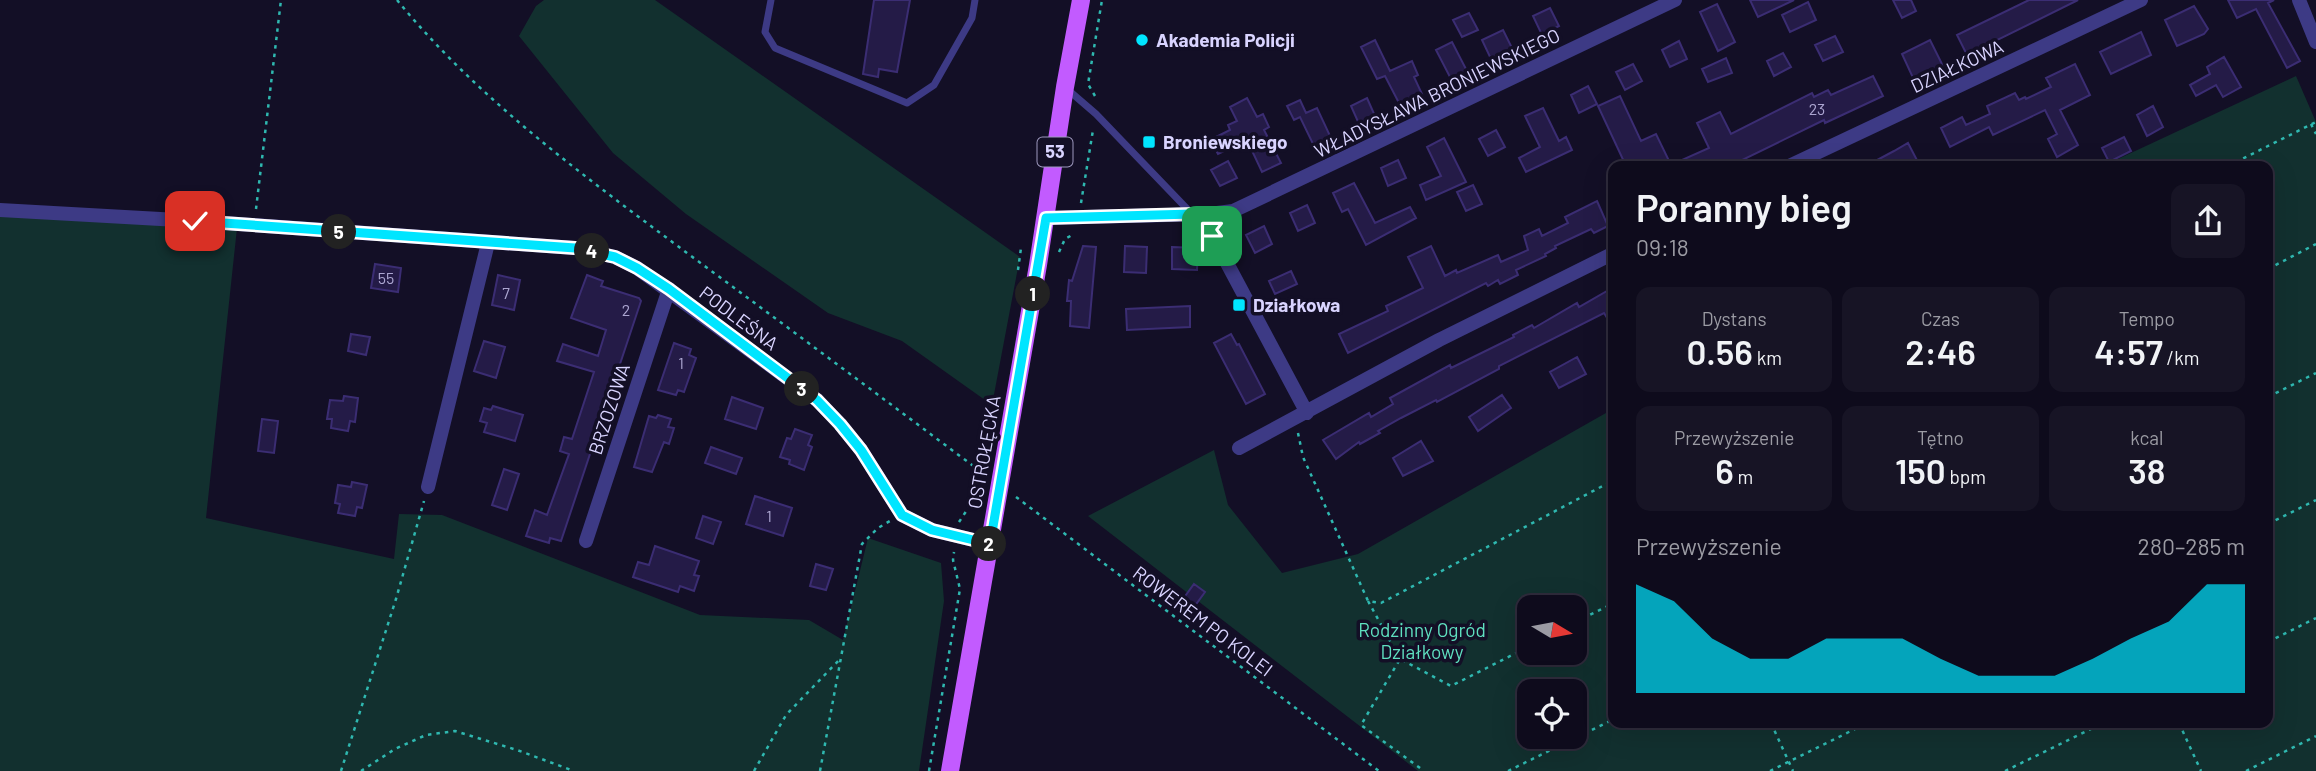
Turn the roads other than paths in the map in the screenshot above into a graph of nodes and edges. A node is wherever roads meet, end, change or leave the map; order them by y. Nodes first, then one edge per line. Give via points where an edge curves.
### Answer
1 (771, 0) edge
2 (975, 0) edge
3 (1081, 0) edge
4 (1675, 0) edge
5 (2141, 0) edge
6 (2300, 0) edge
7 (2316, 42) edge
8 (1065, 87) junction
9 (1800, 161) edge
10 (0, 209) edge
11 (1193, 214) junction
12 (1046, 218) junction
13 (488, 243) junction
14 (1608, 256) edge
15 (669, 289) junction
16 (1301, 416) junction
17 (1239, 448) dead end
18 (428, 487) road end
19 (586, 541) dead end
20 (990, 544) junction
21 (950, 771) edge

1 - 2 lane via 765,32 775,48 907,103 934,85 972,19
3 - 8 main road, 53
4 - 11 street, WŁADYSŁAWA BRONIEWSKIEGO via 1244,207
5 - 9 street, DZIAŁKOWA
6 - 7 street
8 - 11 lane
8 - 12 main road, 53
10 - 13 street, PODLEŚNA
11 - 12 street, WŁADYSŁAWA BRONIEWSKIEGO
11 - 16 street via 1212,236
12 - 20 main road, OSTROŁĘCKA / 53
13 - 15 street, PODLEŚNA via 605,254 629,262
13 - 18 street
14 - 16 street via 1439,340
15 - 19 street, BRZOZOWA
15 - 20 street, PODLEŚNA via 817,400 861,450 902,515 932,530
16 - 17 street
20 - 21 main road, OSTROŁĘCKA / 53

